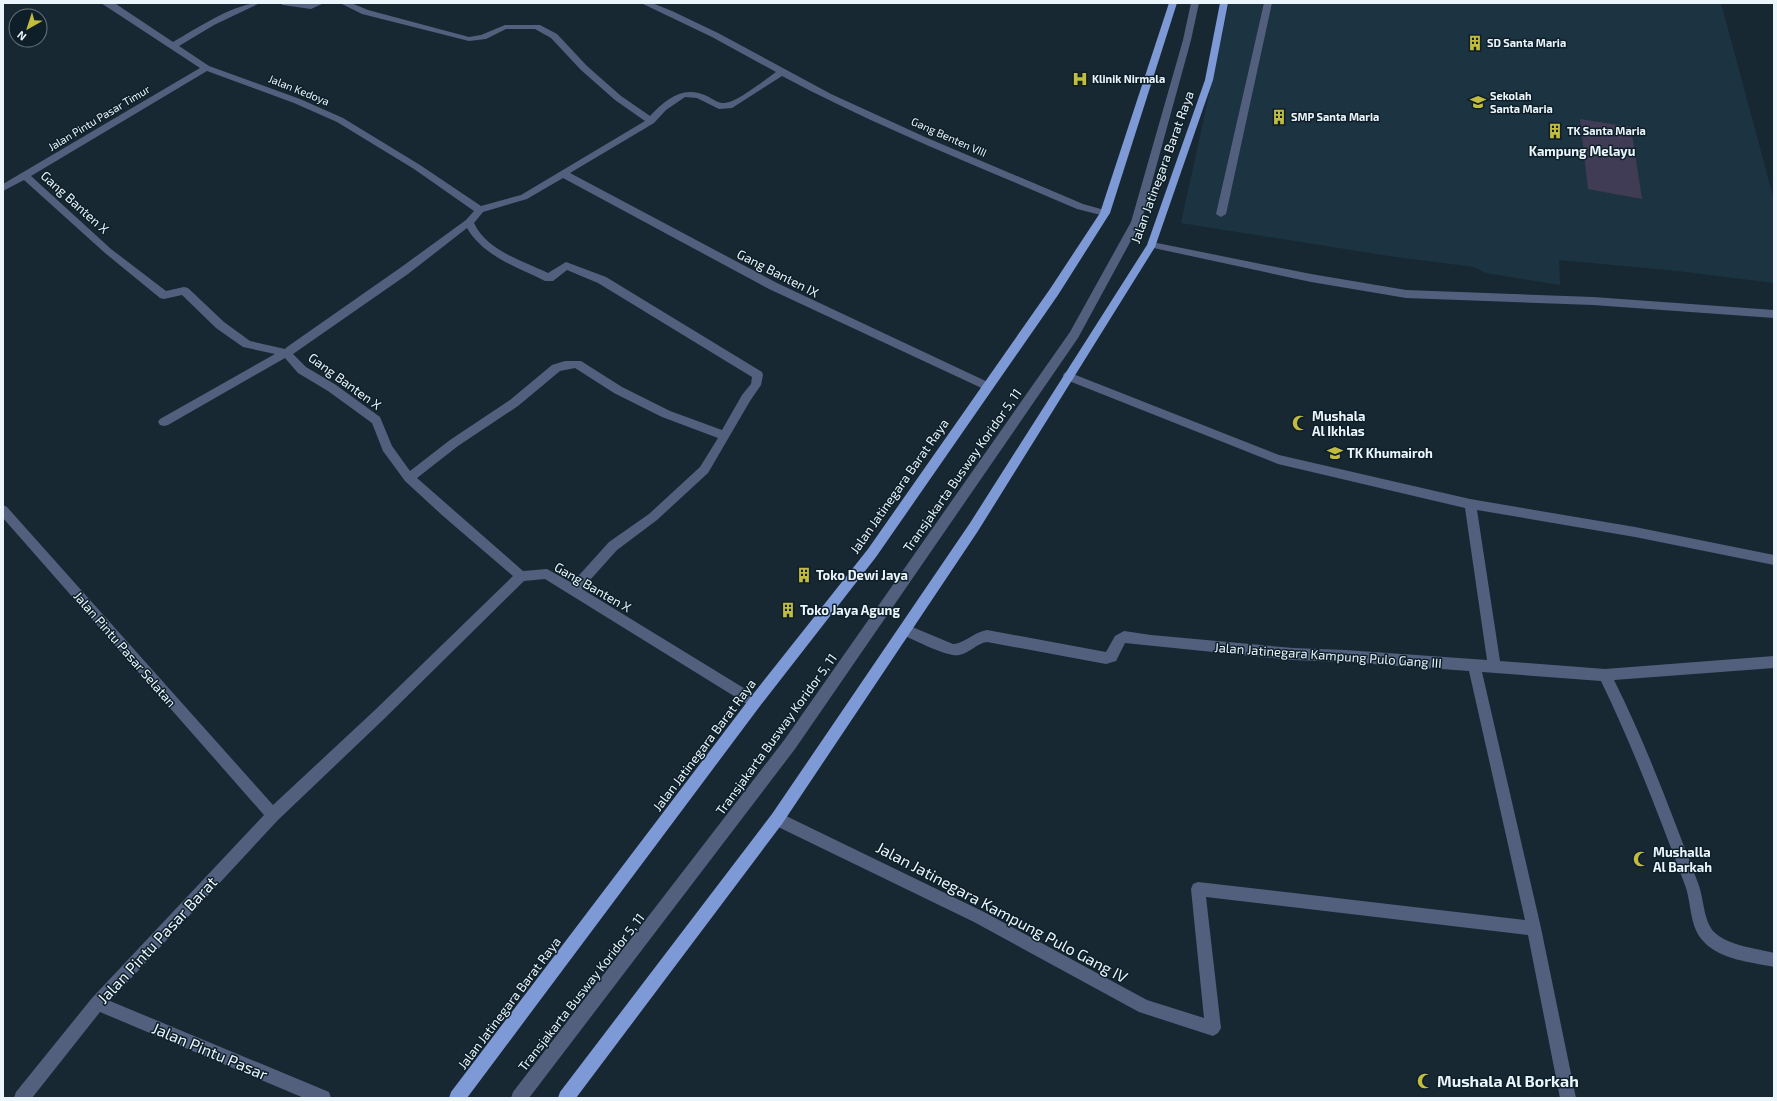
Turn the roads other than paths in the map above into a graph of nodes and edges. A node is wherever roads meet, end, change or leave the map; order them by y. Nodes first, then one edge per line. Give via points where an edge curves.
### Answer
1 (256, 3) edge
2 (283, 3) edge
3 (320, 3) edge
4 (344, 3) edge
5 (645, 3) edge
6 (1173, 3) edge
7 (1195, 3) edge
8 (1224, 3) edge
9 (1268, 3) edge
10 (113, 4) edge
11 (173, 46) junction
12 (206, 68) junction
13 (784, 73) junction
14 (651, 121) junction
15 (562, 173) junction
16 (25, 176) junction
17 (3, 188) edge
18 (480, 210) junction
19 (1106, 214) junction
20 (1221, 214) dead end
21 (469, 222) junction
22 (1152, 245) junction
23 (1774, 314) edge
24 (286, 353) junction
25 (1068, 376) junction
26 (988, 387) junction
27 (164, 422) dead end
28 (725, 436) junction
29 (409, 478) junction
30 (1470, 504) junction
31 (3, 511) edge
32 (1774, 560) edge
33 (521, 576) junction
34 (573, 590) junction
35 (905, 630) junction
36 (1774, 662) edge
37 (1474, 666) junction
38 (1494, 666) junction
39 (1605, 675) junction
40 (755, 702) junction
41 (272, 815) junction
42 (777, 819) junction
43 (1534, 928) junction
44 (1774, 960) edge
45 (97, 1003) junction
46 (22, 1098) edge
47 (323, 1098) edge
48 (457, 1098) edge
49 (519, 1098) edge
50 (566, 1098) edge
51 (1568, 1098) edge

1 - 11 street via 211,23
2 - 3 street via 311,7
4 - 14 street via 365,12 469,39 483,37 505,27 537,27 554,36 584,68 618,98
5 - 13 street, Gang Benten VIII via 697,26
6 - 19 main road, Jalan Jatinegara Barat Raya
7 - 49 street, Transjakarta Busway Koridor 5, 11 via 1136,222 1074,335 790,744
8 - 22 main road, Jalan Jatinegara Barat Raya via 1209,80
9 - 20 street
10 - 11 street, Jalan Kedoya
11 - 12 street, Jalan Kedoya
12 - 16 street, Jalan Pintu Pasar Timur
12 - 18 street, Jalan Kedoya via 297,101 340,120 417,167
13 - 14 street via 732,105 720,106 700,96 683,95 663,108
13 - 19 street, Gang Benten VIII via 871,116 1080,207
14 - 15 street
15 - 18 street via 524,197
15 - 26 street, Gang Banten IX via 773,286
16 - 17 street, Jalan Pintu Pasar Timur
16 - 24 street, Gang Banten X via 108,251 164,295 184,291 220,325 247,344
18 - 21 street
19 - 26 main road, Jalan Jatinegara Barat Raya
21 - 24 street via 404,271
21 - 28 street via 477,236 493,250 525,268 549,278 566,266 602,280 758,375 756,385
22 - 23 street via 1311,278 1406,294 1592,301
22 - 25 main road, Jalan Jatinegara Barat Raya
24 - 27 street
24 - 29 street, Gang Banten X via 302,370 376,420 387,448
25 - 30 street via 1278,459
25 - 35 main road, Jalan Jatinegara Barat Raya
26 - 40 main road, Jalan Jatinegara Barat Raya via 872,553
28 - 29 street via 666,414 618,390 577,364 565,365 556,368 514,403 454,443
28 - 34 street via 704,470 653,517 613,546
29 - 33 street, Gang Banten X
30 - 32 street via 1635,532
30 - 38 street
31 - 41 street, Jalan Pintu Pasar Selatan
33 - 34 street, Gang Banten X via 547,574
33 - 41 street, Jalan Pintu Pasar Barat
34 - 40 street, Gang Banten X
35 - 37 street, Jalan Jatinegara Kampung Pulo Gang III via 957,650 976,638 987,636 1106,658 1111,657 1119,640 1124,636 1150,641 1293,654
35 - 42 main road, Jalan Jatinegara Barat Raya
36 - 39 street, Jalan Jatinegara Kampung Pulo Gang III
37 - 38 street, Jalan Jatinegara Kampung Pulo Gang III
37 - 43 street
38 - 39 street, Jalan Jatinegara Kampung Pulo Gang III
39 - 44 street via 1627,720 1682,859 1693,888 1702,928 1722,947
40 - 48 main road, Jalan Jatinegara Barat Raya
41 - 45 street, Jalan Pintu Pasar Barat
42 - 43 street, Jalan Jatinegara Kampung Pulo Gang IV via 979,917 1144,1007 1213,1028 1198,889
42 - 50 main road, Jalan Jatinegara Barat Raya
43 - 51 street
45 - 46 street, Jalan Pintu Pasar Barat
45 - 47 street, Jalan Pintu Pasar

